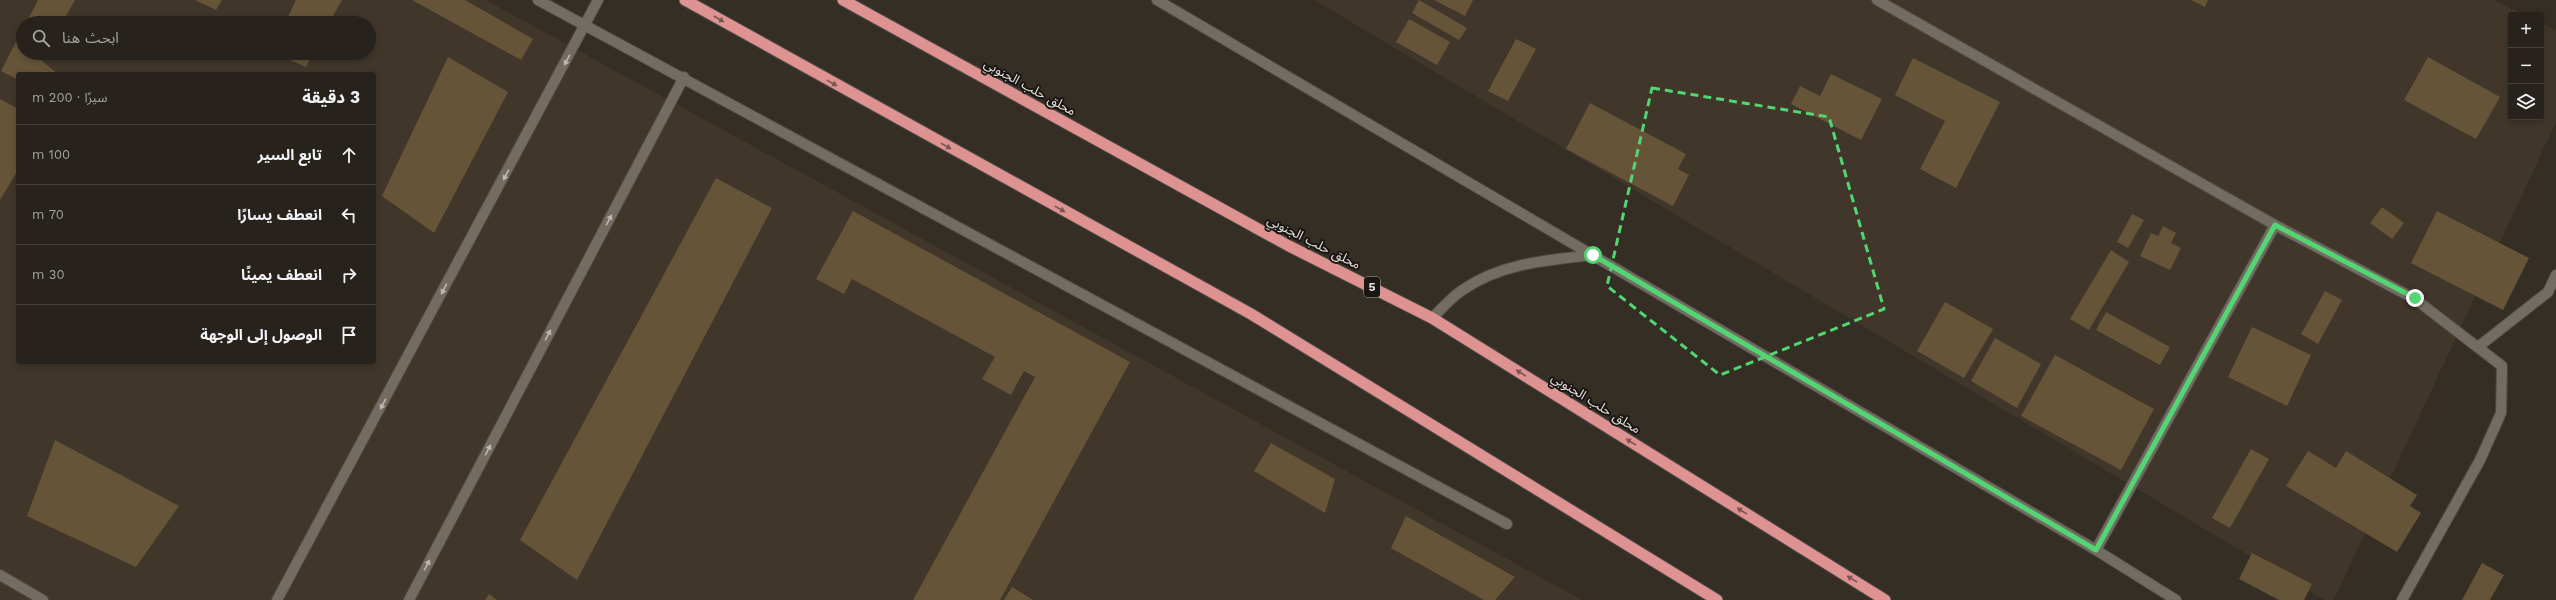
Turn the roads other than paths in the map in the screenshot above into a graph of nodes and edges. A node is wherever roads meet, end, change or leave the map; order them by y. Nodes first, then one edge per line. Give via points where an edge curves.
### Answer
1 (538, 0) edge
2 (598, 0) edge
3 (685, 0) edge
4 (843, 0) edge
5 (1157, 0) edge
6 (1877, 0) edge
7 (586, 26) junction
8 (684, 77) junction
9 (2275, 225) junction
10 (1593, 255) junction
11 (2556, 275) edge
12 (1432, 318) junction
13 (2478, 347) junction
14 (1507, 524) dead end
15 (2096, 550) junction
16 (0, 575) edge
17 (43, 600) edge
18 (277, 600) edge
19 (409, 600) edge
20 (1717, 600) edge
21 (1885, 600) edge
22 (2176, 600) edge
23 (2402, 600) edge

1 - 7 street
2 - 7 street
3 -> 20 highway via 1251,314
4 - 12 highway, محلق حلب الجنوبي / 5 via 1289,246
5 - 10 street
6 - 9 street
7 - 8 street
7 -> 18 street
8 - 14 street
19 -> 8 street
9 - 13 street via 2415,298
9 - 15 street
10 - 12 street via 1542,261 1500,270 1463,289
10 - 15 street
11 - 13 street via 2548,292
21 -> 12 highway, محلق حلب الجنوبي / 5
13 - 23 street via 2502,366 2501,412 2480,460
15 - 22 street
16 - 17 street

